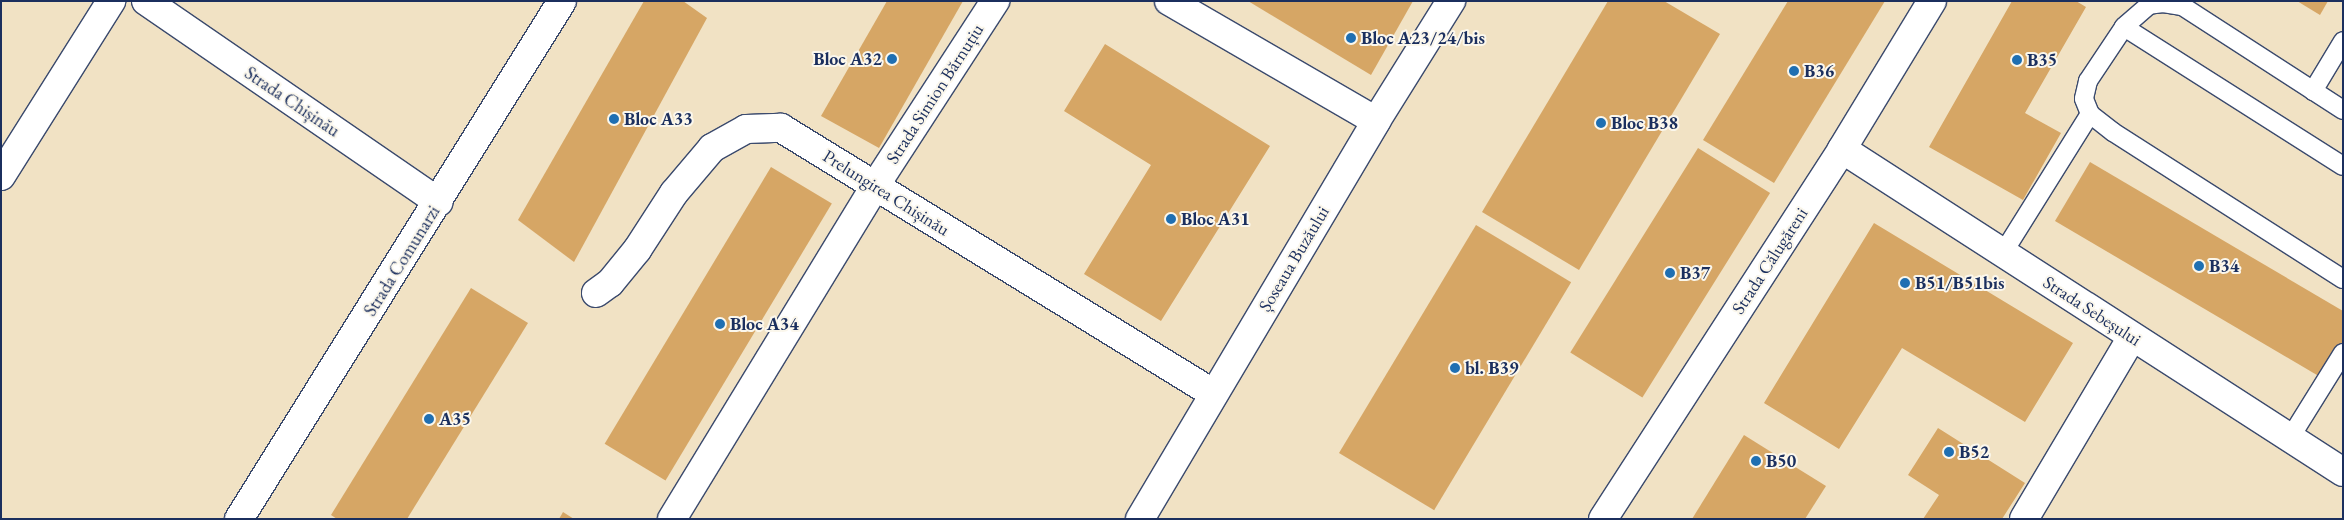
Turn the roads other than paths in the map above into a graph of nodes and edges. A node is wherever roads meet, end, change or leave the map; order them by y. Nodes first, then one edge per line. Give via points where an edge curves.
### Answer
1 (111, 1) edge
2 (146, 1) edge
3 (562, 1) edge
4 (995, 1) edge
5 (1169, 1) edge
6 (1451, 1) edge
7 (1932, 1) edge
8 (2124, 27) junction
9 (2343, 41) edge
10 (2313, 91) junction
11 (2343, 110) edge
12 (2090, 114) junction
13 (1376, 121) junction
14 (1842, 149) junction
15 (2343, 166) edge
16 (1, 176) edge
17 (875, 186) junction
18 (439, 202) junction
19 (2002, 253) junction
20 (2343, 279) edge
21 (596, 293) dead end
22 (2132, 337) junction
23 (2343, 353) edge
24 (1214, 394) junction
25 (2290, 438) junction
26 (2343, 472) edge
27 (239, 519) edge
28 (672, 519) edge
29 (1140, 519) edge
30 (1603, 519) edge
31 (2024, 519) edge

1 - 16 street
2 - 18 street, Strada Chișinău
3 - 18 street, Strada Comunarzi
4 - 17 street, Strada Simion Bărnuțiu
5 - 13 street
6 - 13 street, Șoseaua Buzăului
7 - 14 street, Strada Călugăreni
8 - 10 lane via 2149,5 2182,6
8 - 12 lane via 2088,81 2084,99
8 - 15 lane
9 - 10 lane
10 - 11 lane
12 - 19 lane
12 - 20 lane via 2113,132
13 - 24 street, Șoseaua Buzăului
14 - 19 street, Strada Sebeșului
14 - 30 street, Strada Călugăreni
17 - 21 street, Prelungirea Chișinău via 781,128 746,129 712,148 674,193 637,250 610,284
17 - 24 street, Prelungirea Chișinău
17 - 28 street, Strada Simion Bărnuțiu
18 - 27 street, Strada Comunarzi
19 - 22 street, Strada Sebeșului
22 - 25 street, Strada Sebeșului
22 - 31 street
23 - 25 lane
24 - 29 street, Șoseaua Buzăului
25 - 26 street, Strada Sebeșului

